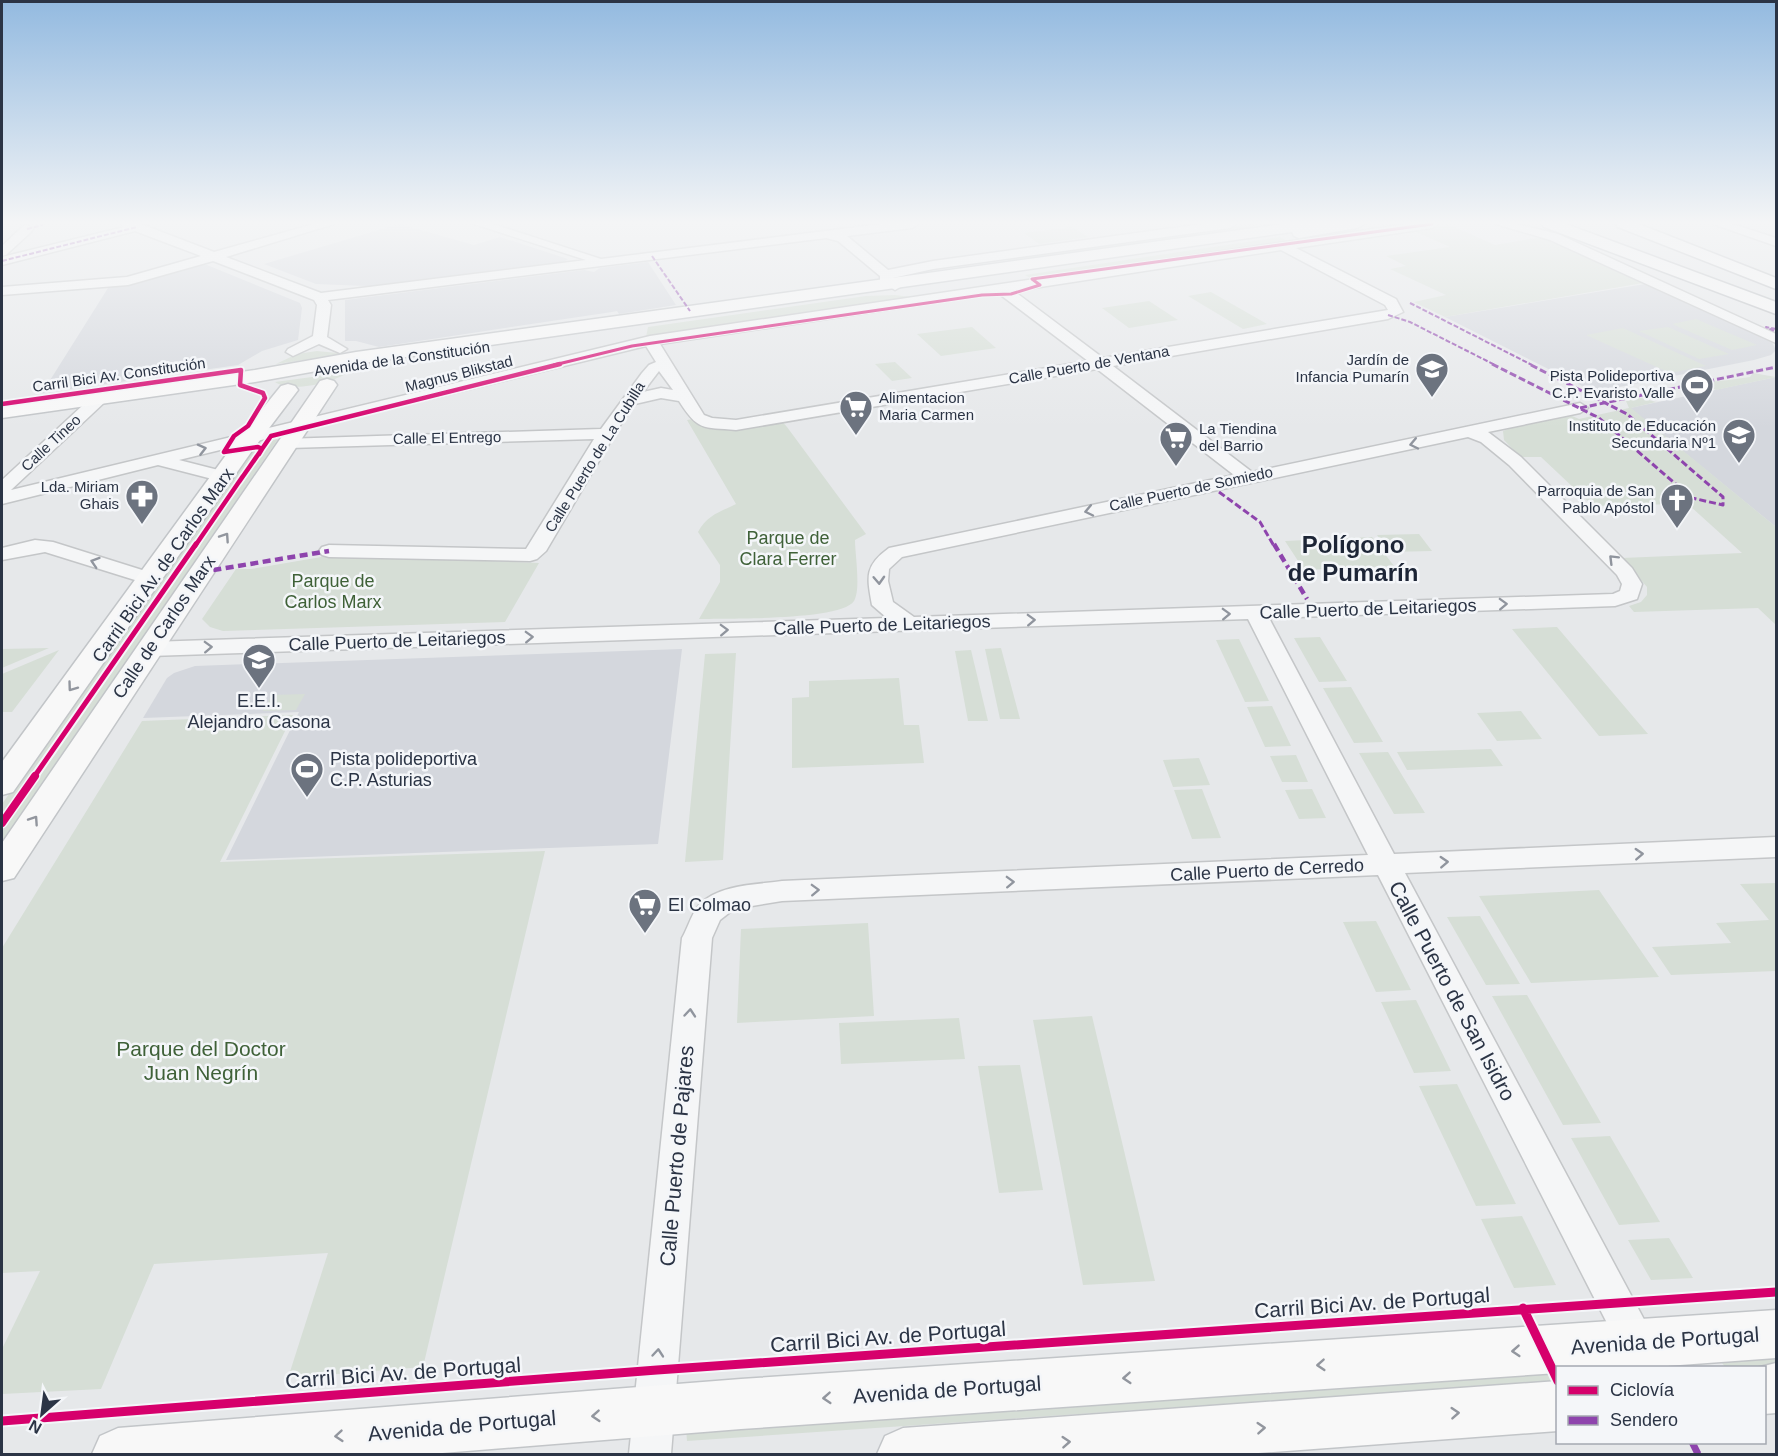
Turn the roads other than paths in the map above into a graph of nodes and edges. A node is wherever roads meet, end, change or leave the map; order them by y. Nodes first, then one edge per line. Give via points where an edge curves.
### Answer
1 (307, 292) edge
2 (361, 292) edge
3 (831, 292) edge
4 (921, 292) edge
5 (953, 292) edge
6 (1008, 292) edge
7 (1371, 292) edge
8 (1674, 292) edge
9 (1733, 292) edge
10 (1753, 292) edge
11 (320, 297) junction
12 (938, 297) junction
13 (1776, 301) edge
14 (1776, 308) edge
15 (320, 338) junction
16 (1776, 339) edge
17 (650, 340) junction
18 (340, 349) junction
19 (293, 352) junction
20 (362, 361) junction
21 (1100, 363) junction
22 (664, 364) junction
23 (258, 375) junction
24 (327, 385) junction
25 (288, 390) junction
26 (101, 397) junction
27 (684, 397) junction
28 (630, 400) junction
29 (1580, 408) dead end
30 (2, 411) edge
31 (1471, 432) junction
32 (296, 433) junction
33 (606, 434) junction
34 (253, 436) junction
35 (157, 460) junction
36 (224, 477) junction
37 (1249, 478) junction
38 (2, 489) edge
39 (2, 498) edge
40 (328, 551) dead end
41 (2, 554) edge
42 (151, 579) junction
43 (1256, 613) junction
44 (910, 624) junction
45 (150, 649) junction
46 (2, 784) edge
47 (1776, 847) edge
48 (1386, 864) junction
49 (2, 869) edge
50 (757, 894) joint
51 (1776, 1334) edge
52 (1644, 1356) edge
53 (1556, 1406) edge
54 (652, 1433) edge
55 (118, 1455) edge
56 (903, 1455) edge

1 - 11 street
2 - 11 street
3 - 20 main road, Avenida de la Constitución
4 - 12 street, Avenida de la Constitución
5 - 12 street, Avenida de la Constitución
6 - 21 street
7 - 21 street, Calle Puerto de Ventana via 1390,302 1396,312
8 - 16 street
9 - 14 highway
10 - 13 highway
11 - 15 street via 324,305
12 - 17 street, Avenida de la Constitución
15 - 18 street
15 - 19 street
17 - 22 street
17 - 32 street, Magnus Blikstad
18 - 19 main road
18 - 20 main road
19 - 23 main road via 267,362 257,370
20 - 23 main road, Avenida de la Constitución via 287,375
20 - 24 main road via 354,374
21 - 27 street, Calle Puerto de Ventana via 736,425 698,418
21 - 37 street
22 - 27 street
22 - 28 street, Calle Puerto de La Cubilla via 654,368
23 - 25 main road via 256,381 261,385
23 - 26 main road, Avenida de la Constitución
24 - 25 main road
24 - 32 main road, Calle de Carlos Marx
25 - 34 main road
26 - 30 main road, Avenida de la Constitución
26 - 38 street, Calle Tineo
27 - 28 street via 661,393
28 - 33 street, Calle Puerto de La Cubilla
29 - 31 street, Calle Puerto de Somiedo
31 -> 37 street, Calle Puerto de Somiedo
43 -> 31 street, Calle Puerto de Leitariegos via 1615,600 1630,595 1632,584 1625,572 1515,461 1487,438
32 - 33 street, Calle El Entrego
32 - 34 street, Magnus Blikstad
45 -> 32 main road, Calle de Carlos Marx
33 - 40 street, Calle Puerto de La Cubilla via 530,555
35 -> 34 street, Magnus Blikstad
34 - 36 main road
35 - 36 street, Magnus Blikstad
35 - 39 street, Magnus Blikstad
36 - 42 main road
37 -> 44 street, Calle Puerto de Somiedo via 896,552 883,560 877,574 883,605
42 -> 41 street via 46,546
42 -> 46 main road
44 -> 43 street, Calle Puerto de Leitariegos
43 - 48 street, Calle Puerto de San Isidro
45 -> 44 street, Calle Puerto de Leitariegos
49 -> 45 main road, Calle de Carlos Marx
48 -> 47 street, Calle Puerto de Cerredo
50 -> 48 street, Calle Puerto de Cerredo
48 - 52 street, Calle Puerto de San Isidro
54 -> 50 street, Calle Puerto de Pajares via 697,938 709,913 726,900
51 - 52 main road, Avenida de Portugal
52 -> 54 main road, Avenida de Portugal via 788,1401
56 -> 53 main road
54 -> 55 main road, Avenida de Portugal

